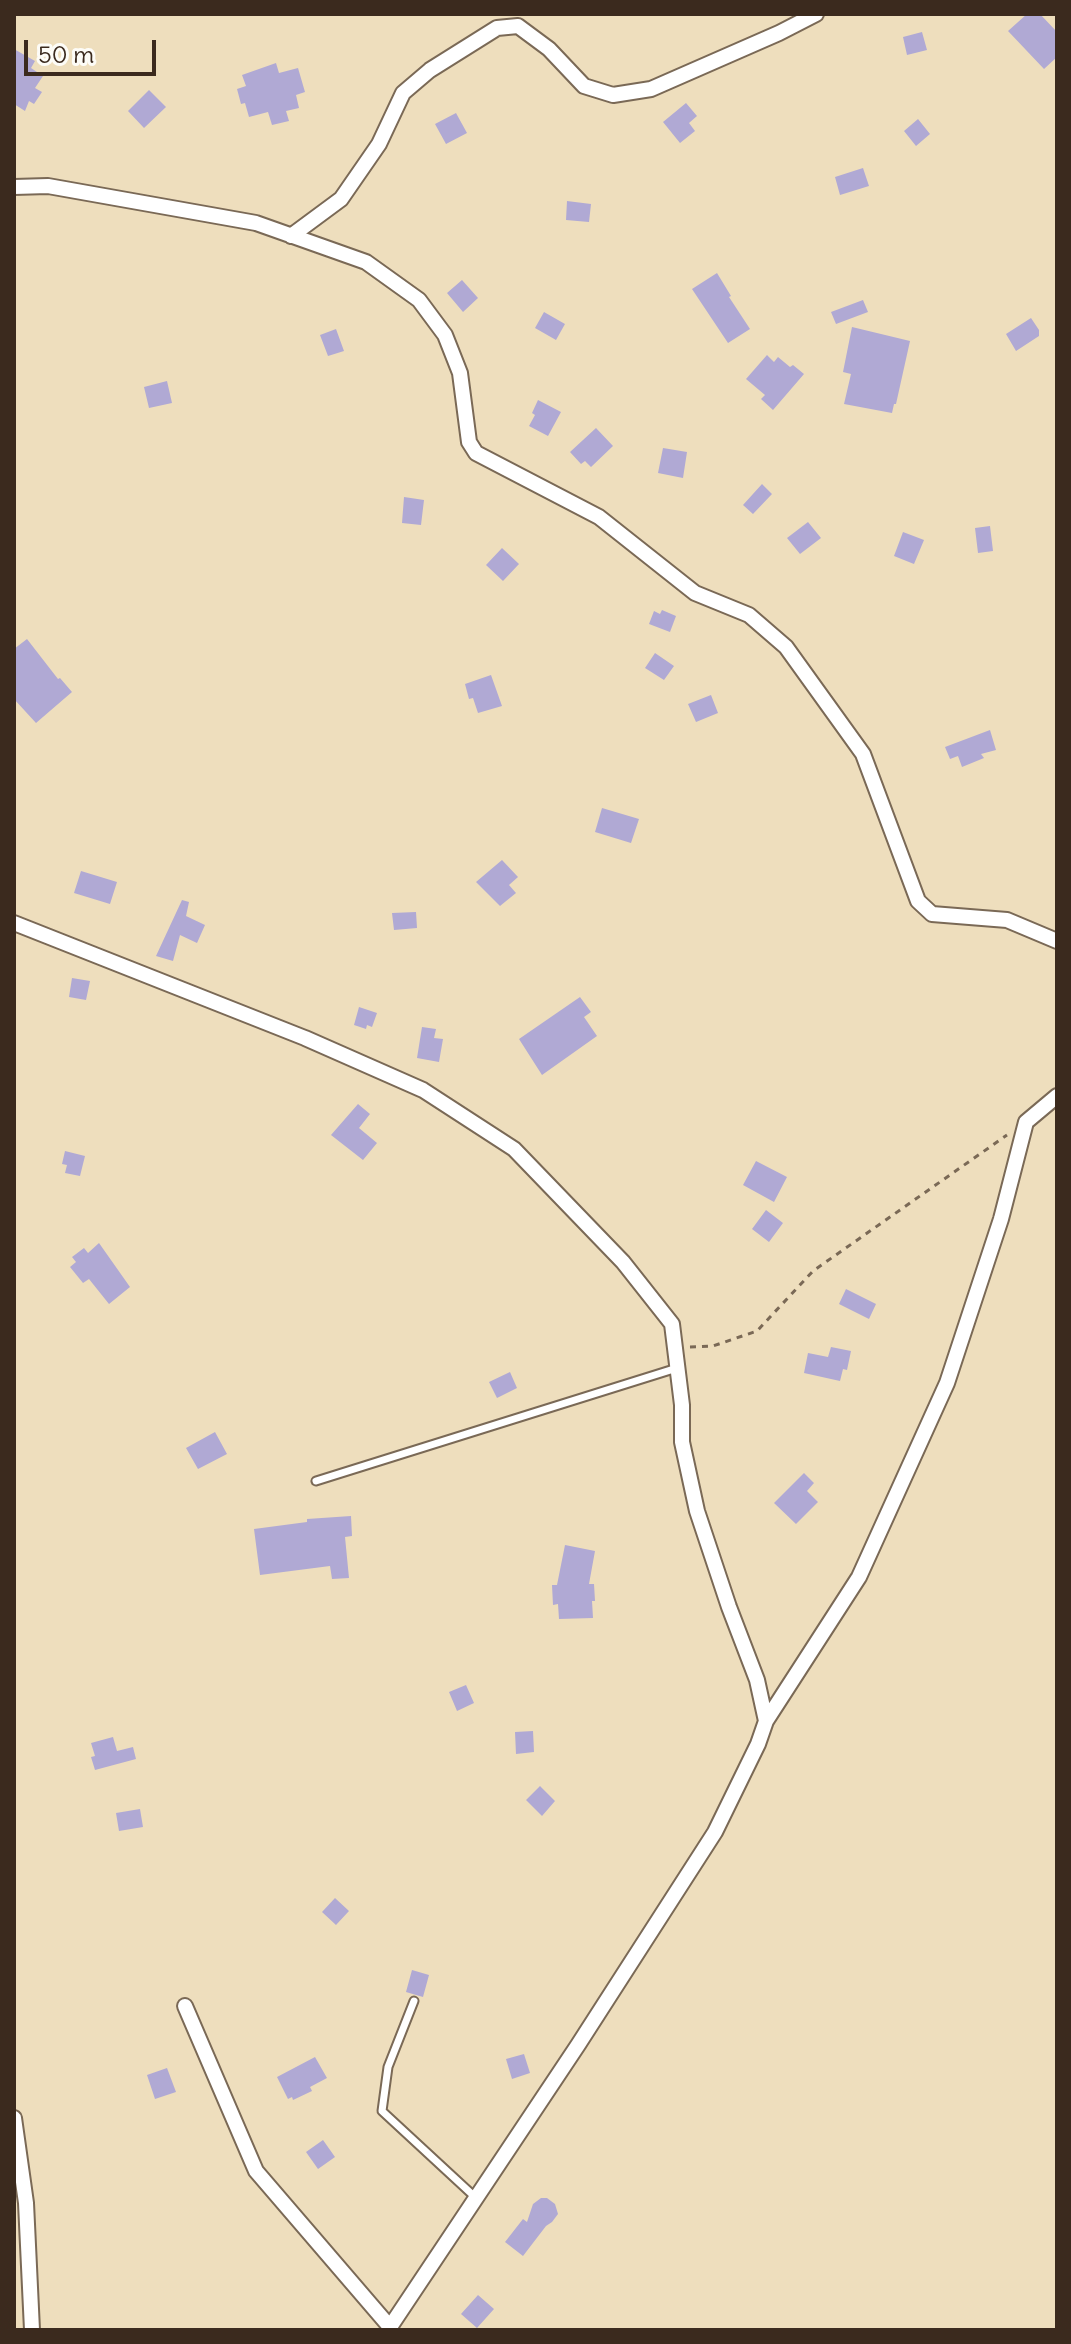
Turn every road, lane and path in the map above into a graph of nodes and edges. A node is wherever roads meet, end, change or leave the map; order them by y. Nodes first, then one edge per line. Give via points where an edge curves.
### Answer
1 (816, 14) edge
2 (14, 187) edge
3 (291, 236) junction
4 (14, 923) edge
5 (1057, 941) edge
6 (1057, 1096) edge
7 (1026, 1122) junction
8 (675, 1348) junction
9 (677, 1368) junction
10 (316, 1481) dead end
11 (766, 1721) junction
12 (414, 2001) dead end
13 (185, 2006) dead end
14 (14, 2118) edge
15 (476, 2197) junction
16 (389, 2329) edge
17 (32, 2330) edge

1 - 3 street via 651,89 613,95 584,86 518,26 497,28 403,93 379,144 341,199
2 - 3 street via 48,186 256,223
3 - 5 street via 366,262 419,300 445,335 460,373 469,442 476,453 599,517 695,593 749,615 786,647 863,754 918,901 932,914 1007,920
4 - 8 street via 423,1090 514,1149 623,1262 672,1324
6 - 7 street
7 - 8 path via 813,1271 757,1331 713,1346
7 - 11 street via 1001,1219 947,1383 859,1577
8 - 9 street
9 - 10 lane
9 - 11 street via 682,1442 697,1511 757,1680
11 - 15 street via 715,1832
12 - 15 lane via 388,2067 382,2111
13 - 16 street via 256,2171
14 - 17 street via 26,2203
15 - 16 street

